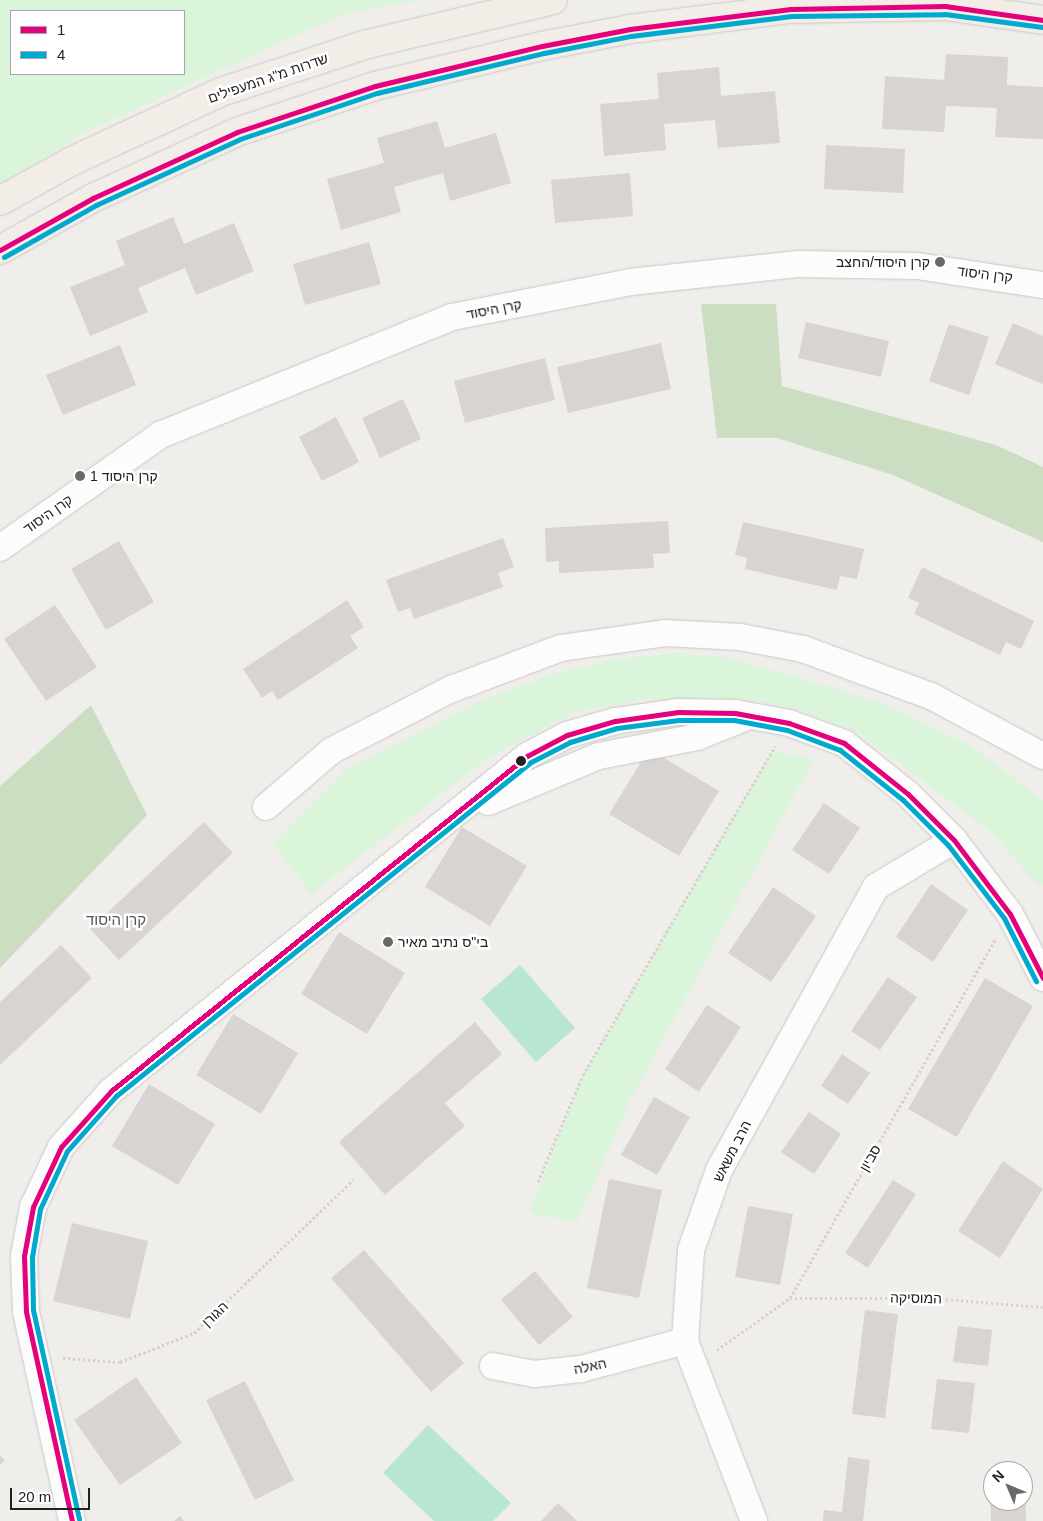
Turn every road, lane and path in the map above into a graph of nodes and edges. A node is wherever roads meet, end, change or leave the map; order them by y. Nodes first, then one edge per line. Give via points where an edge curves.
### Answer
1 (553, 0) edge
2 (1043, 20) edge
3 (0, 201) edge
4 (0, 250) edge
5 (1043, 285) edge
6 (0, 548) edge
7 (789, 722) junction
8 (1043, 756) edge
9 (266, 807) dead end
10 (954, 840) junction
11 (1010, 914) junction
12 (1034, 937) edge
13 (1043, 978) edge
14 (353, 1180) dead end
15 (538, 1182) dead end
16 (790, 1298) junction
17 (1043, 1307) edge
18 (684, 1341) junction
19 (35, 1356) junction
20 (493, 1366) dead end
21 (693, 1368) junction
22 (72, 1521) edge
23 (754, 1521) edge

1 - 3 main road, שדרות מ"ג המעפילים via 364,45 221,92 74,160
2 - 4 main road via 945,6 791,9 630,29 542,46 375,86 237,132 93,198
5 - 6 street, קרן היסוד via 1018,278 916,266 799,264 630,282 452,318 160,435
7 - 10 street via 844,743 908,794
7 - 15 path via 583,1074
7 - 19 street via 678,712 616,722 567,735 527,756 453,820 111,1091 61,1147 34,1207 24,1256 26,1311
8 - 9 street via 931,696 803,649 740,637 664,633 561,648 449,690 331,751
10 - 11 street
10 - 18 street, הרב משאש via 876,888 719,1170 691,1250
11 - 12 street
11 - 16 path, סביון
12 - 13 street
14 - 19 path, הגורן via 194,1333 120,1362
16 - 17 path, המוסיקה via 932,1298
16 - 21 path, סביון
18 - 20 street, האלה via 581,1369 534,1374
18 - 21 street, הרב משאש
19 - 22 street
21 - 23 street, הרב משאש

